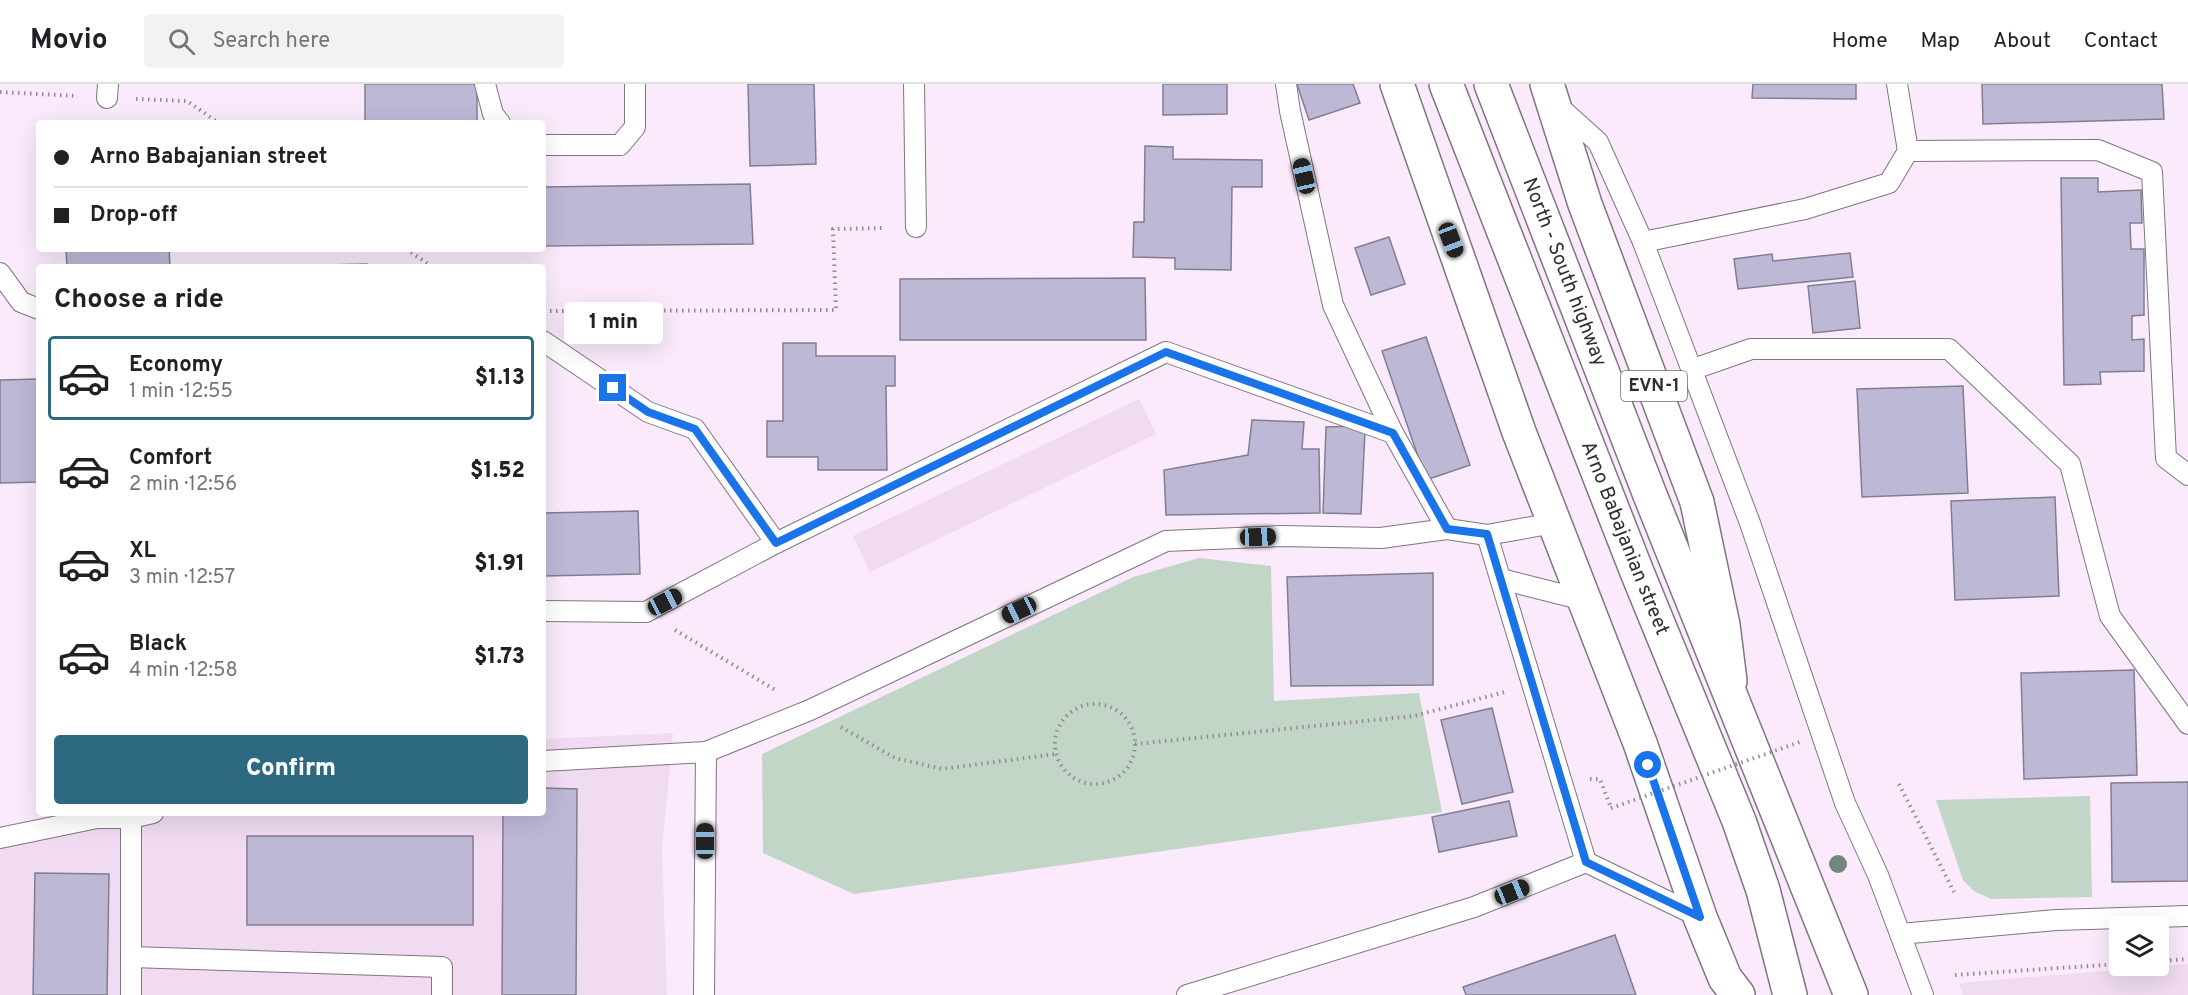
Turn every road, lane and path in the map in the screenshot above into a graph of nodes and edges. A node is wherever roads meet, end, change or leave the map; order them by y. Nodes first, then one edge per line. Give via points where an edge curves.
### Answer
1 (485, 84) edge
2 (635, 84) edge
3 (914, 84) edge
4 (1286, 84) edge
5 (1397, 84) edge
6 (1446, 84) edge
7 (1491, 84) edge
8 (1897, 84) edge
9 (1551, 93) edge
10 (498, 120) edge
11 (546, 145) edge
12 (1908, 151) junction
13 (916, 227) joint
14 (1643, 242) junction
15 (410, 252) edge
16 (428, 264) edge
17 (0, 273) edge
18 (36, 308) edge
19 (546, 312) edge
20 (546, 343) edge
21 (1691, 370) junction
22 (1393, 433) junction
23 (2188, 476) edge
24 (1554, 523) junction
25 (1447, 529) junction
26 (1487, 534) junction
27 (776, 543) junction
28 (1501, 579) junction
29 (1584, 600) junction
30 (546, 611) edge
31 (646, 612) junction
32 (1532, 685) junction
33 (1732, 694) junction
34 (810, 710) junction
35 (2188, 724) edge
36 (1800, 742) dead end
37 (1135, 744) junction
38 (706, 752) junction
39 (1056, 754) junction
40 (546, 761) edge
41 (1600, 779) dead end
42 (1899, 783) dead end
43 (140, 816) edge
44 (131, 818) junction
45 (0, 838) edge
46 (1586, 862) junction
47 (1954, 892) dead end
48 (2188, 916) edge
49 (1700, 917) junction
50 (1900, 934) junction
51 (131, 957) junction
52 (2188, 959) edge
53 (2169, 960) edge
54 (2109, 965) edge
55 (1955, 975) dead end
56 (131, 995) edge
57 (442, 995) edge
58 (705, 995) edge
59 (1187, 995) edge
60 (1738, 995) edge
61 (1790, 995) edge
62 (1851, 995) edge
63 (1923, 995) edge

1 - 10 lane
2 - 11 lane via 635,127 620,145
3 - 13 lane
4 - 22 lane via 1333,305
5 - 24 main road
6 - 61 main road, Arno Babajanian street via 1637,573 1739,821 1763,890
7 - 33 main road, North - South highway via 1612,399
8 - 12 lane
9 - 14 lane via 1598,142
9 - 33 main road, EVN-1 via 1585,204 1698,501 1723,625
12 - 14 lane via 1889,183 1805,209
12 - 23 lane via 2098,150 2152,172 2166,458
13 - 19 path via 833,229 836,310
14 - 21 lane
15 - 16 path
17 - 18 lane via 21,302
20 - 27 lane via 648,412 695,429
21 - 35 lane via 1751,349 1949,349 2070,464 2110,616
21 - 50 lane via 1750,523 1845,803
22 - 25 lane
22 - 27 lane via 1166,352
24 - 26 lane
24 - 29 main road
25 - 26 lane
25 - 34 lane via 1381,538 1281,536 1166,541
26 - 28 lane
27 - 31 lane
28 - 29 lane
28 - 32 lane
29 - 49 main road via 1640,743
30 - 31 lane
31 - 34 path
32 - 37 path via 1414,716
32 - 46 lane
33 - 62 main road, EVN-1
34 - 38 lane
34 - 39 path via 895,758 942,769
36 - 41 path, bridge via 1611,808
37 - 39 path via 1134,757 1118,777 1094,784 1070,776
37 - 39 path via 1133,730 1115,709 1088,704 1064,718 1055,741
38 - 40 lane
38 - 58 lane
42 - 47 path
43 - 44 lane
44 - 45 lane via 97,818
44 - 51 lane
46 - 49 lane
46 - 59 lane via 1474,907
48 - 50 lane via 2056,921
49 - 60 main road via 1725,978
50 - 63 lane
51 - 56 lane
51 - 57 lane via 442,967
52 - 53 path
54 - 55 path

